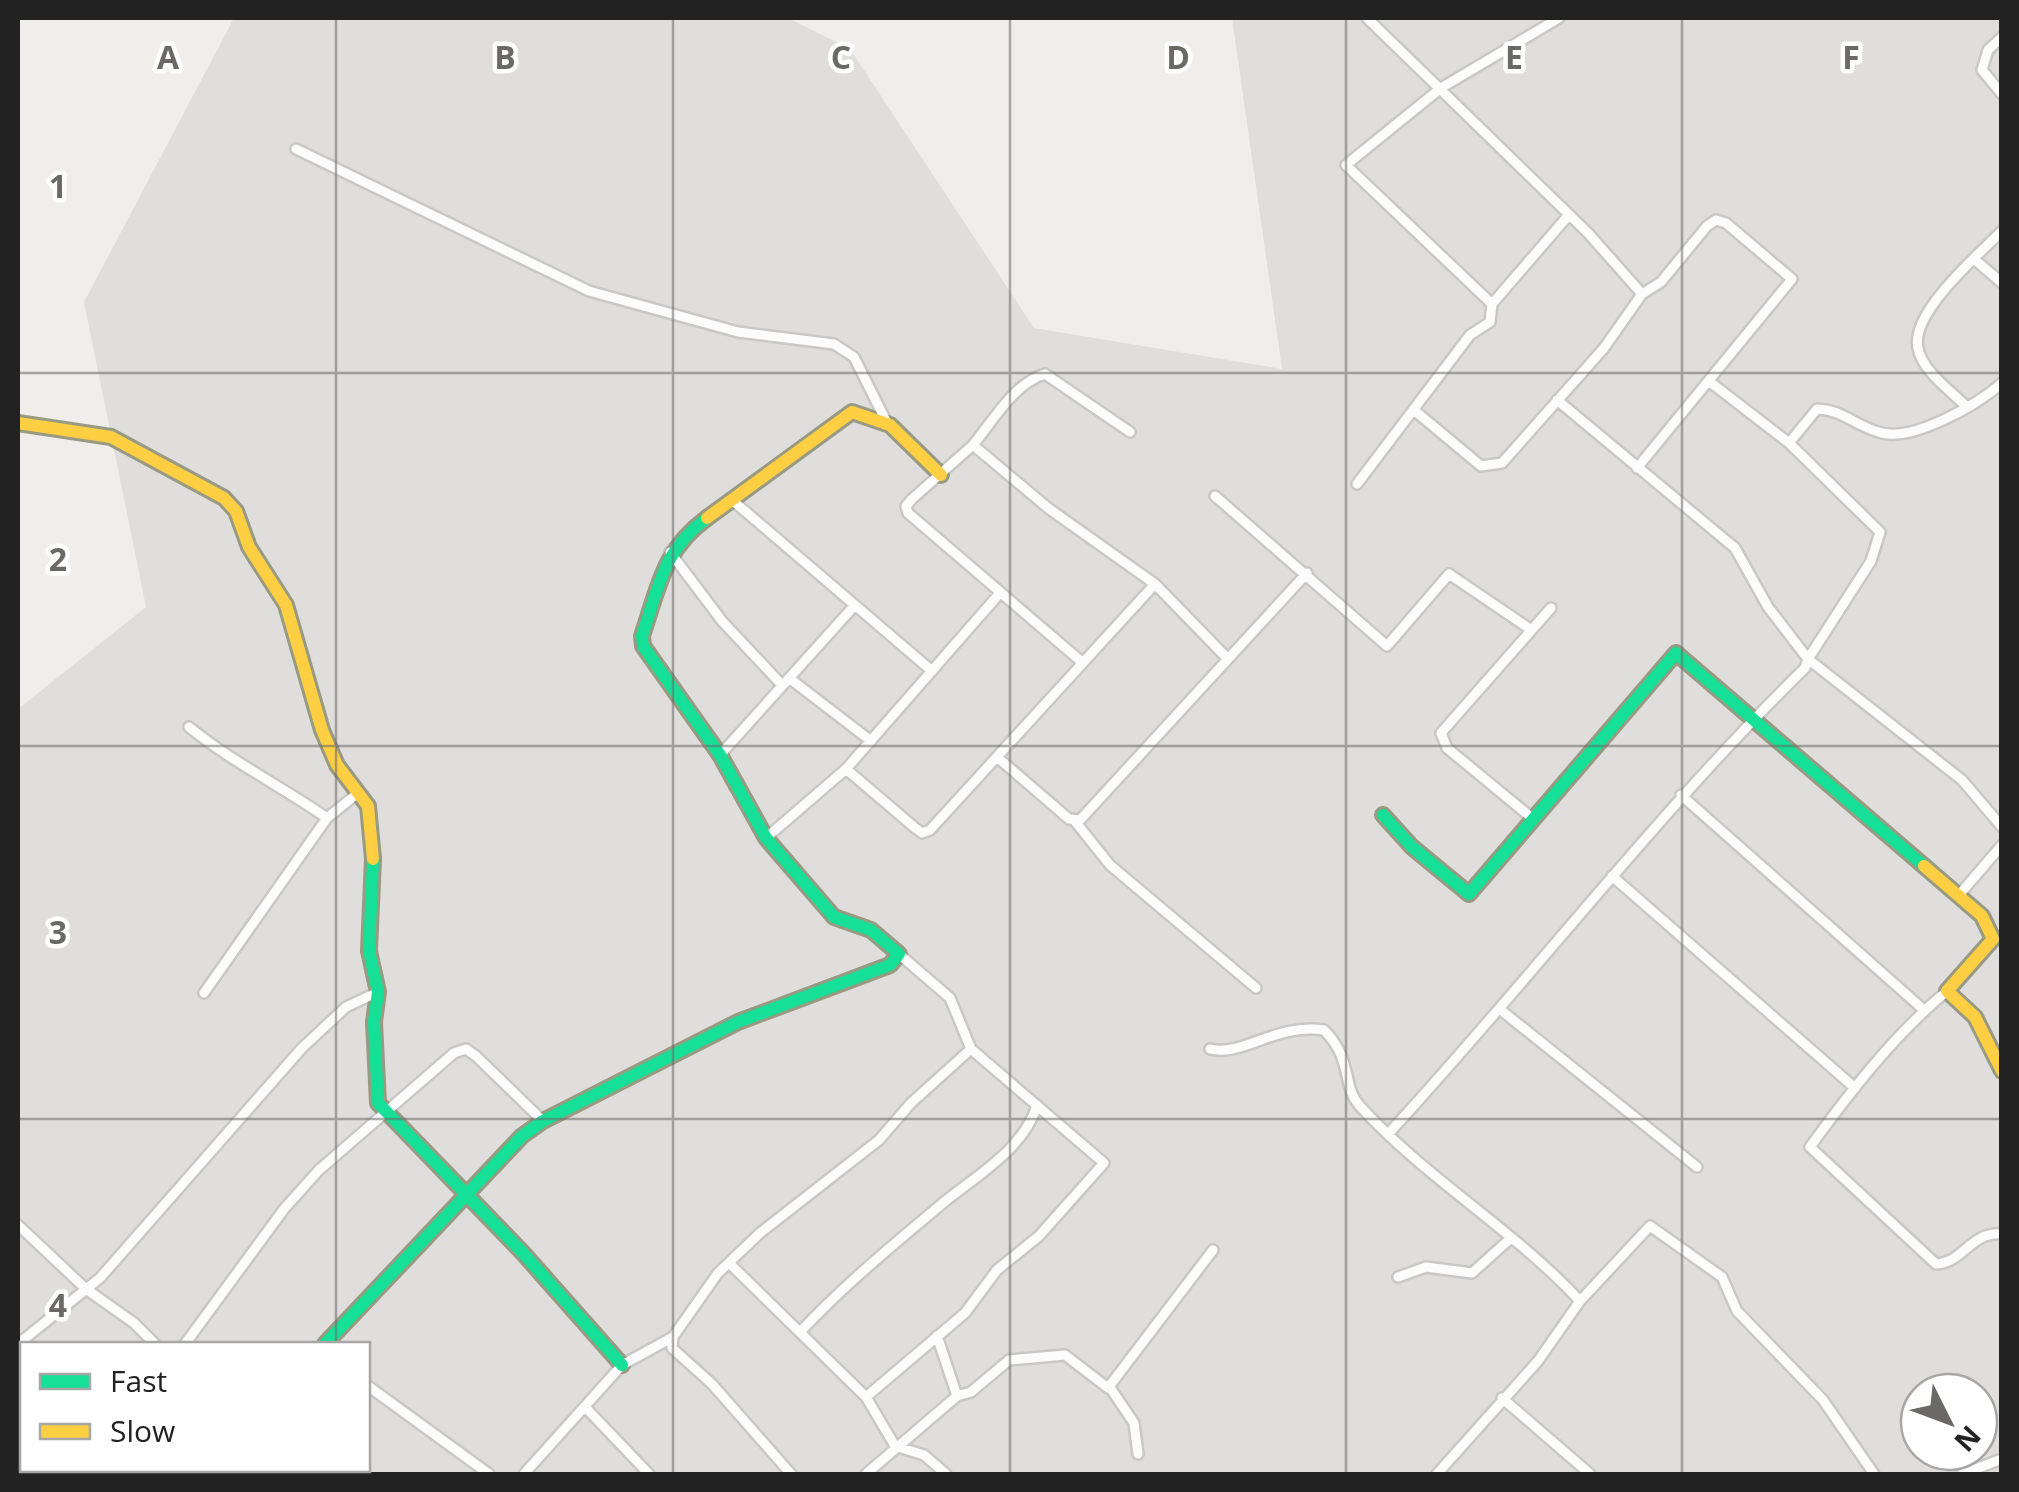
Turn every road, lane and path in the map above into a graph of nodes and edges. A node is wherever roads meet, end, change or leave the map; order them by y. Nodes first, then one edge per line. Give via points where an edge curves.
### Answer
1 (1367, 18) edge
2 (1559, 18) edge
3 (2002, 37) edge
4 (1442, 88) junction
5 (2002, 94) edge
6 (296, 149) dead end
7 (1566, 216) junction
8 (2002, 231) edge
9 (1974, 259) junction
10 (2002, 282) edge
11 (1642, 294) junction
12 (1492, 304) junction
13 (1710, 382) junction
14 (2002, 384) edge
15 (1558, 400) junction
16 (1967, 407) junction
17 (1415, 411) junction
18 (886, 421) junction
19 (18, 423) edge
20 (1130, 432) dead end
21 (973, 444) junction
22 (1790, 444) junction
23 (1637, 468) junction
24 (941, 476) junction
25 (1357, 484) dead end
26 (1214, 496) dead end
27 (732, 500) junction
28 (670, 552) junction
29 (1307, 573) junction
30 (1155, 584) junction
31 (1000, 593) junction
32 (855, 605) junction
33 (1551, 608) dead end
34 (1530, 629) junction
35 (1228, 659) junction
36 (1808, 659) junction
37 (1083, 663) junction
38 (932, 671) junction
39 (786, 681) junction
40 (1754, 718) junction
41 (189, 726) dead end
42 (871, 741) junction
43 (720, 754) junction
44 (997, 757) junction
45 (846, 769) junction
46 (358, 793) junction
47 (1682, 795) junction
48 (1383, 815) dead end
49 (327, 818) junction
50 (1532, 818) junction
51 (1074, 820) junction
52 (2002, 826) edge
53 (766, 838) junction
54 (2002, 845) edge
55 (1612, 876) junction
56 (1958, 895) junction
57 (898, 954) junction
58 (1256, 988) dead end
59 (1947, 991) junction
60 (204, 992) dead end
61 (378, 992) junction
62 (1924, 1010) junction
63 (1502, 1011) junction
64 (972, 1049) junction
65 (1210, 1049) dead end
66 (2002, 1071) edge
67 (1856, 1088) junction
68 (1037, 1105) junction
69 (386, 1112) junction
70 (543, 1121) junction
71 (1390, 1133) junction
72 (1698, 1167) dead end
73 (465, 1195) junction
74 (18, 1225) edge
75 (2002, 1234) edge
76 (1511, 1238) junction
77 (1213, 1250) dead end
78 (729, 1263) junction
79 (1398, 1278) dead end
80 (86, 1289) junction
81 (1580, 1301) junction
82 (800, 1332) junction
83 (674, 1336) junction
84 (937, 1336) junction
85 (20, 1342) edge
86 (152, 1342) edge
87 (186, 1342) edge
88 (327, 1342) edge
89 (622, 1365) junction
90 (1110, 1386) junction
91 (370, 1387) edge
92 (957, 1396) junction
93 (866, 1397) junction
94 (1502, 1398) junction
95 (586, 1408) junction
96 (895, 1446) junction
97 (1138, 1454) dead end
98 (2002, 1458) edge
99 (489, 1474) edge
100 (524, 1474) edge
101 (649, 1474) edge
102 (791, 1474) edge
103 (866, 1474) edge
104 (946, 1474) edge
105 (1437, 1474) edge
106 (1590, 1474) edge
107 (1874, 1474) edge
108 (1962, 1474) edge

1 - 4 street
2 - 4 street
3 - 5 street via 1988,50 1982,70
4 - 7 street
4 - 12 street via 1346,165
6 - 18 street via 589,291 723,328 834,344 854,357
7 - 11 street
7 - 12 street
8 - 9 street
9 - 10 street
9 - 16 street via 1933,304 1917,348
11 - 13 street via 1716,220 1792,279
11 - 15 street
12 - 17 street via 1490,322 1470,335
13 - 22 street
13 - 23 street
14 - 16 street
15 - 17 street via 1502,463 1481,466
15 - 23 street
16 - 22 street via 1903,435 1866,428 1838,410 1817,409
17 - 25 street
18 - 24 street
18 - 27 street via 852,412
19 - 46 street via 111,437 224,498 286,605 322,730
20 - 21 street via 1045,374 1017,392
21 - 24 street
21 - 30 street
22 - 36 street via 1880,532 1871,561
23 - 36 street via 1735,548
24 - 31 street via 906,506 908,513
26 - 29 street
27 - 28 street
27 - 32 street
28 - 39 street via 722,621
28 - 43 street via 648,610 644,646
29 - 34 street via 1387,646 1449,574
29 - 35 street
30 - 35 street
30 - 37 street
31 - 37 street
31 - 38 street
32 - 38 street
32 - 39 street
33 - 34 street
34 - 50 street via 1442,733 1446,748
35 - 51 street via 1083,818
36 - 40 street
36 - 52 street via 1962,780
37 - 44 street
38 - 42 street
39 - 42 street
39 - 43 street
40 - 47 street
40 - 50 street via 1676,653
40 - 56 street
41 - 49 street
42 - 45 street
43 - 53 street
44 - 45 street via 922,833
44 - 51 street
45 - 53 street
46 - 49 street
46 - 61 street via 374,837 369,951
47 - 55 street
47 - 62 street
48 - 50 street via 1469,894
49 - 60 street
51 - 58 street via 1110,865
53 - 57 street via 834,917 871,930
54 - 56 street
55 - 63 street
55 - 67 street
56 - 59 street via 1982,916 1993,939
57 - 64 street via 950,998
57 - 70 street via 890,965 738,1022
59 - 62 street
59 - 66 street via 1975,1018
61 - 69 street via 378,1103
61 - 80 street via 346,1008 302,1048
62 - 67 street
63 - 71 street
63 - 72 street
64 - 68 street
64 - 78 street via 879,1140 782,1212
65 - 71 street via 1224,1052 1299,1026 1324,1030 1346,1058 1355,1101
67 - 75 street via 1810,1147 1814,1154 1936,1264 1946,1264 1976,1238
68 - 82 street via 1031,1124 990,1166
68 - 84 street via 1104,1163
69 - 70 street via 466,1049
69 - 73 street
69 - 87 street via 284,1209
70 - 73 street
71 - 76 street
73 - 88 street
73 - 89 street
74 - 80 street
76 - 79 street via 1472,1272 1426,1267
76 - 81 street
77 - 90 street
78 - 82 street
78 - 83 street
80 - 85 street
80 - 86 street
81 - 94 street
81 - 107 street via 1650,1226 1722,1277 1737,1311 1822,1400
82 - 93 street
83 - 89 street
83 - 102 street via 672,1348
84 - 92 street
84 - 93 street
89 - 95 street
90 - 92 street via 1066,1355 1040,1356 1009,1360 972,1392
90 - 97 street via 1134,1423
91 - 99 street
92 - 96 street
93 - 96 street
94 - 105 street
94 - 106 street
95 - 100 street
95 - 101 street
96 - 103 street
96 - 104 street via 924,1454
98 - 108 street

